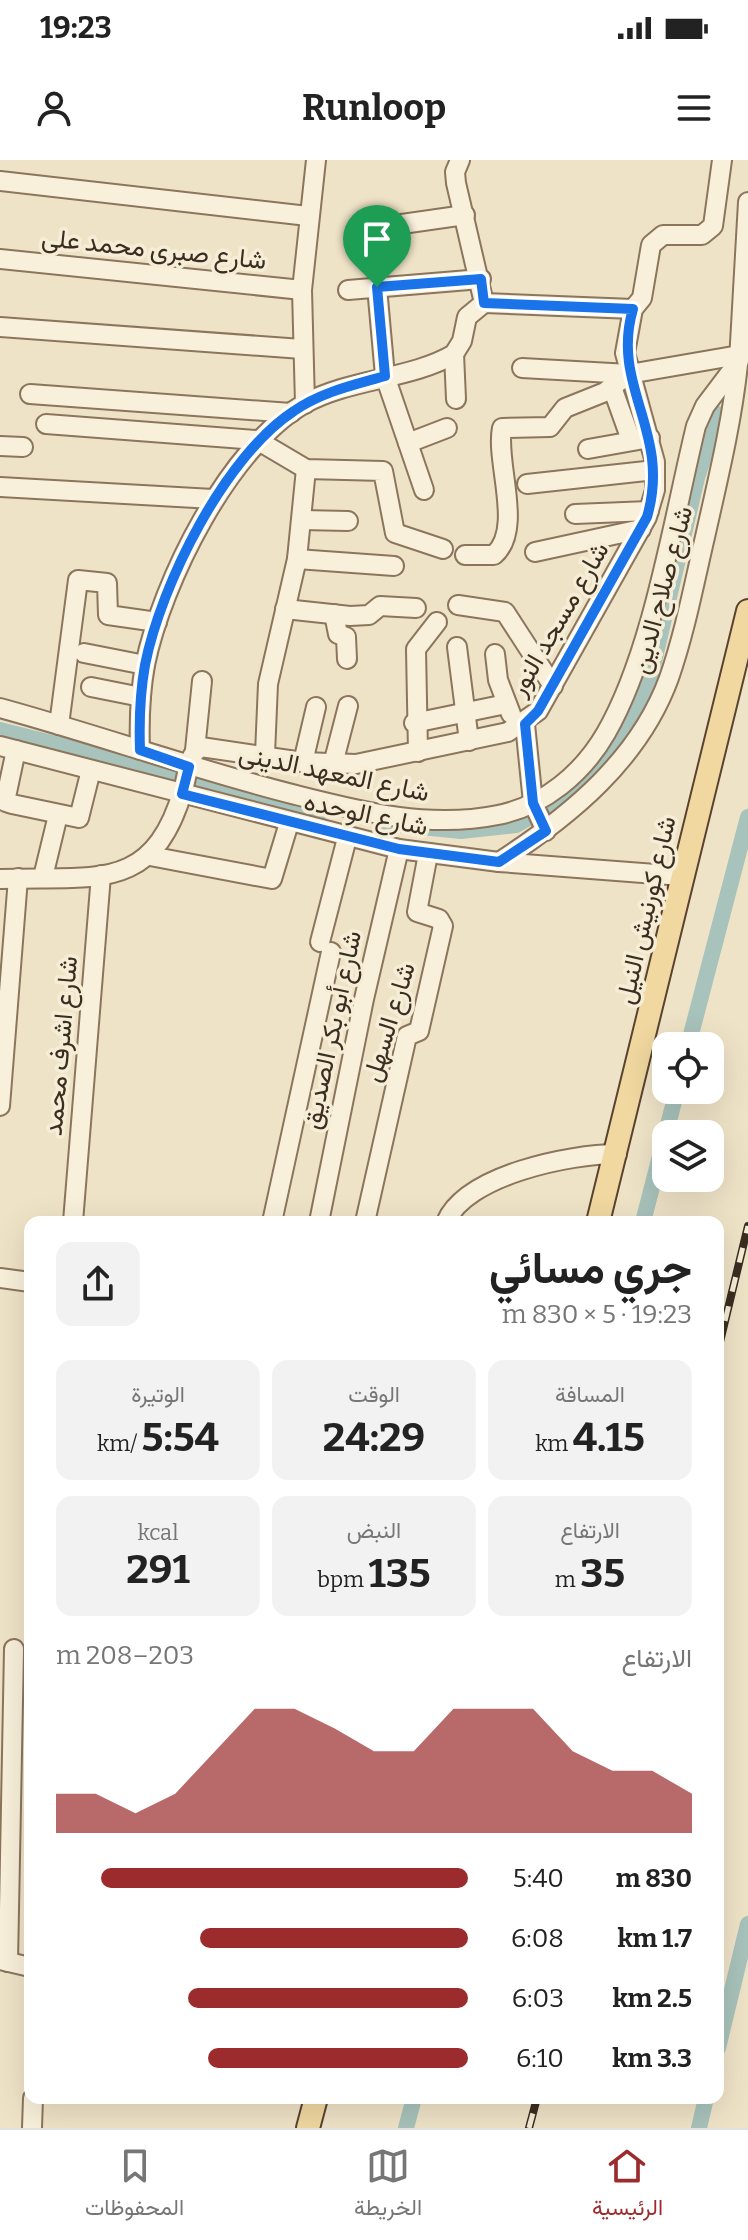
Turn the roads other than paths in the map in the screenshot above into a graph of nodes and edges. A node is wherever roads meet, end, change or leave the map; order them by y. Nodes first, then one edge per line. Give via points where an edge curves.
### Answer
1 (316, 160) edge
2 (460, 160) edge
3 (722, 160) edge
4 (0, 181) edge
5 (716, 203) junction
6 (748, 203) edge
7 (465, 215) junction
8 (308, 216) junction
9 (360, 230) dead end
10 (0, 259) edge
11 (481, 279) junction
12 (377, 287) junction
13 (302, 290) junction
14 (348, 290) dead end
15 (484, 303) junction
16 (633, 309) junction
17 (0, 327) edge
18 (302, 349) junction
19 (454, 354) junction
20 (742, 359) edge
21 (522, 368) dead end
22 (629, 374) junction
23 (385, 376) junction
24 (612, 387) junction
25 (30, 394) dead end
26 (456, 399) dead end
27 (298, 408) junction
28 (46, 424) dead end
29 (447, 428) dead end
30 (641, 439) junction
31 (257, 440) junction
32 (408, 443) junction
33 (0, 446) edge
34 (23, 447) dead end
35 (588, 449) dead end
36 (306, 469) junction
37 (655, 470) junction
38 (527, 484) dead end
39 (0, 487) edge
40 (424, 490) dead end
41 (213, 499) junction
42 (649, 511) junction
43 (617, 512) junction
44 (575, 514) dead end
45 (302, 520) junction
46 (348, 521) dead end
47 (641, 529) junction
48 (619, 534) junction
49 (443, 549) dead end
50 (535, 552) dead end
51 (465, 555) dead end
52 (297, 559) junction
53 (394, 566) dead end
54 (458, 605) dead end
55 (416, 608) dead end
56 (285, 609) junction
57 (748, 611) edge
58 (334, 614) junction
59 (157, 622) junction
60 (437, 622) dead end
61 (457, 647) dead end
62 (84, 653) dead end
63 (495, 654) dead end
64 (347, 659) dead end
65 (145, 665) junction
66 (202, 681) dead end
67 (553, 686) junction
68 (91, 687) dead end
69 (141, 697) junction
70 (506, 704) junction
71 (348, 706) dead end
72 (316, 707) dead end
73 (0, 708) edge
74 (466, 715) junction
75 (414, 723) junction
76 (59, 725) junction
77 (522, 725) junction
78 (469, 741) junction
79 (8, 748) edge
80 (140, 750) junction
81 (418, 752) junction
82 (265, 754) junction
83 (192, 759) junction
84 (303, 762) junction
85 (333, 764) junction
86 (91, 770) junction
87 (182, 794) junction
88 (533, 803) junction
89 (58, 815) junction
90 (289, 823) junction
91 (546, 831) junction
92 (347, 838) junction
93 (399, 849) junction
94 (428, 854) junction
95 (150, 856) junction
96 (499, 862) junction
97 (101, 875) junction
98 (682, 876) junction
99 (43, 877) junction
100 (9, 879) edge
101 (0, 1106) edge
102 (617, 1154) junction
103 (73, 1216) edge
104 (273, 1216) edge
105 (320, 1216) edge
106 (366, 1216) edge
107 (450, 1216) edge
108 (600, 1216) edge
109 (0, 1278) edge
110 (24, 1281) edge
111 (14, 1649) dead end
112 (4, 1961) edge
113 (24, 1966) edge
114 (33, 2104) edge
115 (314, 2104) edge
116 (32, 2128) edge
117 (308, 2128) edge

1 - 8 street
2 - 7 street via 455,172
3 - 5 street
4 - 8 street
5 - 6 street
5 - 16 street, شارع مسجد النور via 709,232 663,235 651,245 642,298
6 - 20 street
7 - 9 street
7 - 11 street
8 - 13 street
10 - 13 street, شارع صبرى محمد على
11 - 12 street
11 - 15 street
12 - 14 street
12 - 23 street
13 - 18 street
15 - 16 street
15 - 19 street via 467,317
16 - 22 street, شارع مسجد النور via 625,353
17 - 18 street
18 - 27 street
19 - 23 street
19 - 26 street
20 - 22 street
20 - 88 street, شارع المعهد الدينى via 696,426 641,647 620,705 586,762
20 - 91 street, شارع صلاح الدين via 668,681 626,753 600,784
21 - 22 street
22 - 24 street
22 - 30 street, شارع مسجد النور
23 - 27 street
23 - 32 street
24 - 30 street
24 - 51 street via 565,408 546,429 502,428 508,511 501,545 494,555
25 - 27 street
27 - 31 street
28 - 31 street
29 - 32 street
30 - 35 street
30 - 37 street, شارع مسجد النور
31 - 36 street
31 - 41 street
32 - 40 street
33 - 34 street
36 - 45 street
36 - 49 street via 383,471 395,533
37 - 38 street
37 - 42 street, شارع مسجد النور
39 - 41 street
41 - 59 street
42 - 43 street
42 - 47 street, شارع مسجد النور
43 - 44 street
43 - 48 street
45 - 46 street
45 - 52 street
47 - 48 street
47 - 67 street, شارع مسجد النور
48 - 50 street
52 - 53 street
52 - 56 street
54 - 67 street via 505,612
55 - 58 street via 380,606 369,615
56 - 58 street
56 - 82 street via 268,684
57 - 98 main road, شارع كورنيش النيل
58 - 64 street via 338,634 346,637
59 - 65 street
59 - 76 street via 108,615 107,583 78,580
60 - 75 street via 416,649
61 - 74 street
62 - 65 street
63 - 70 street
65 - 69 street
66 - 83 street
67 - 77 street, شارع مسجد النور
68 - 69 street
69 - 80 street
70 - 74 street
70 - 77 street
71 - 85 street
72 - 84 street
73 - 76 street, شارع المعهد الدينى
74 - 75 street
74 - 78 street
75 - 81 street
76 - 80 street, شارع المعهد الدينى
77 - 78 street, شارع مسجد النور
77 - 88 street
78 - 81 street, شارع مسجد النور
79 - 86 street, شارع الوحده
79 - 89 street via 6,802
80 - 83 street, شارع المعهد الدينى
81 - 85 street, شارع مسجد النور
82 - 83 street, شارع مسجد النور via 209,746
82 - 84 street, شارع مسجد النور
83 - 87 street
83 - 88 street, شارع المعهد الدينى via 401,819 468,820
84 - 85 street, شارع مسجد النور
86 - 87 street, شارع الوحده
86 - 89 street via 81,816
87 - 90 street, شارع الوحده
87 - 95 street
88 - 91 street
89 - 99 street
90 - 92 street, شارع الوحده
90 - 95 street via 272,879
91 - 96 street, شارع صلاح الدين
92 - 93 street, شارع الوحده
92 - 104 street
93 - 94 street, شارع الوحده
93 - 105 street, شارع أبو بكر الصديق
94 - 96 street, شارع الوحده
94 - 106 street, شارع السهل via 417,912 439,919 443,926 419,1031 407,1036
95 - 97 street via 122,872
96 - 98 street, شارع الوحده
97 - 99 street
97 - 103 street, شارع اشرف محمد
98 - 102 main road, شارع كورنيش النيل
99 - 100 street
100 - 101 street
102 - 107 street via 551,1162 480,1188
102 - 108 main road, شارع كورنيش النيل
109 - 110 street
111 - 112 street
112 - 113 street
114 - 116 street
115 - 117 main road

